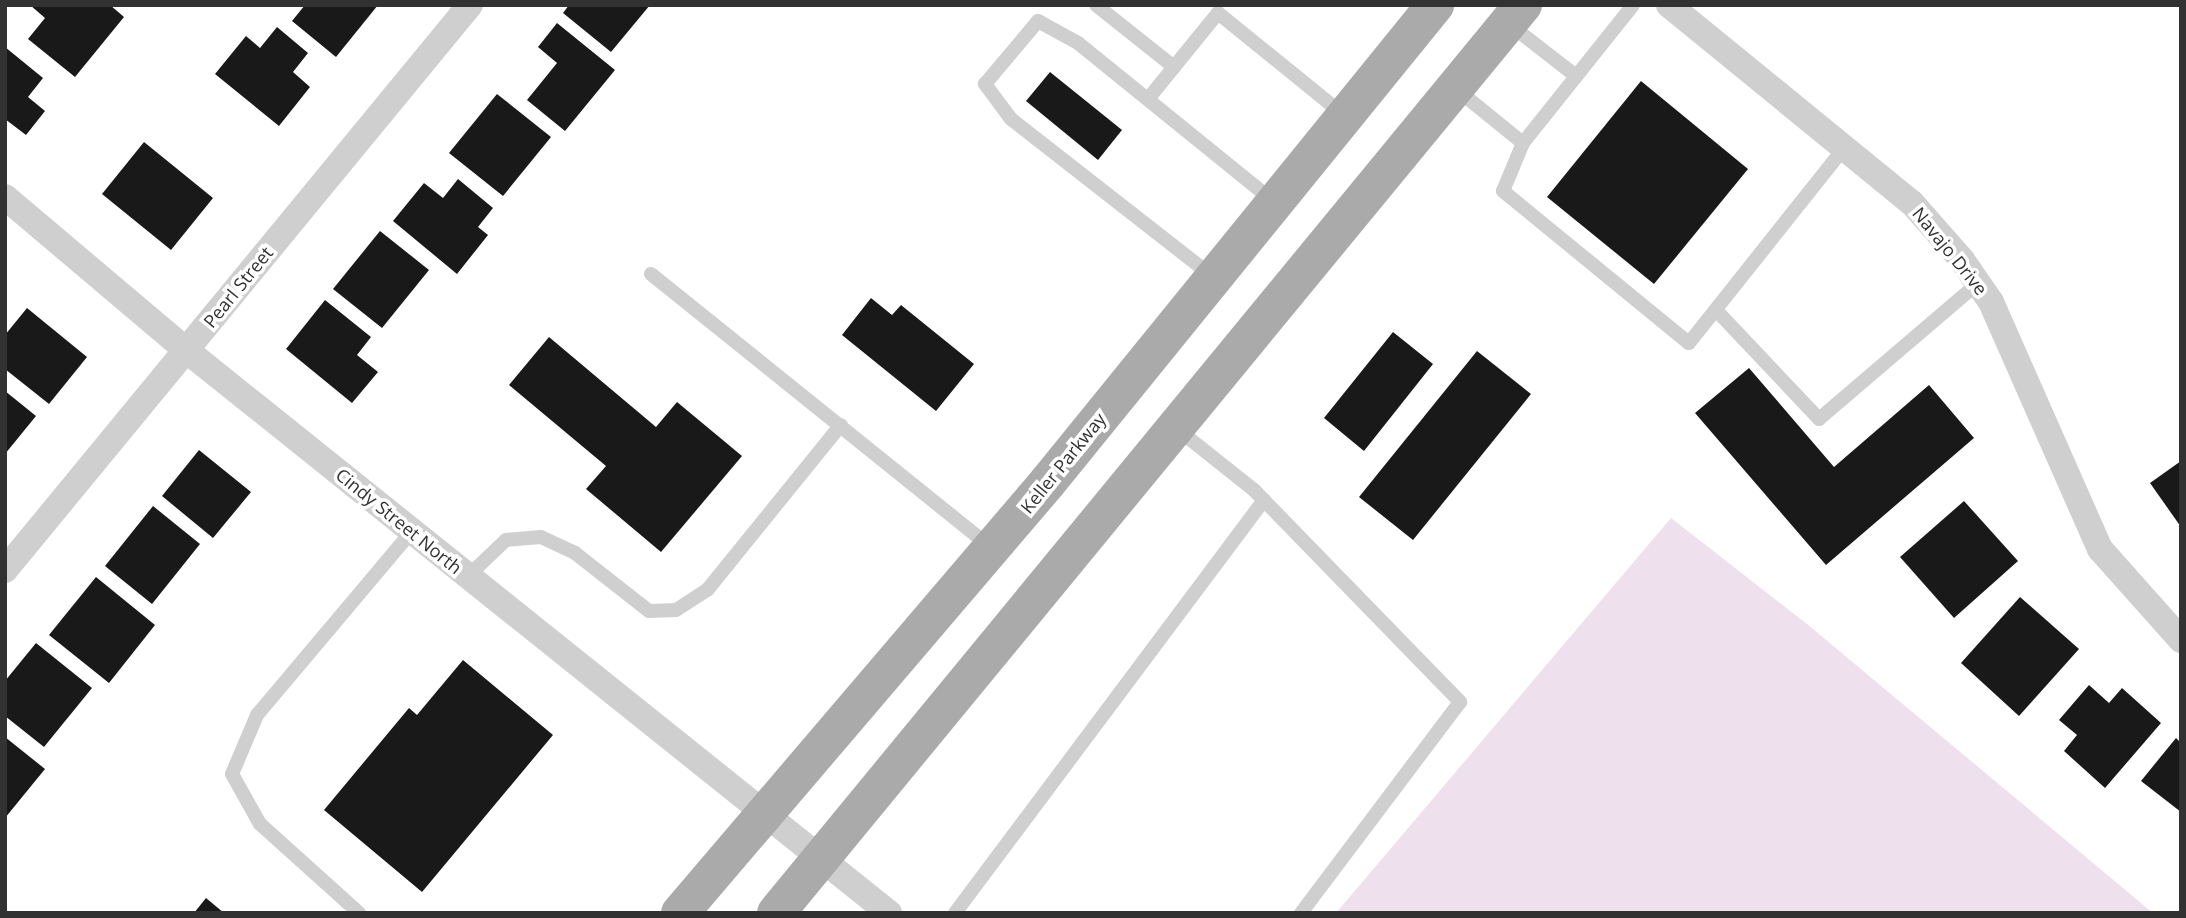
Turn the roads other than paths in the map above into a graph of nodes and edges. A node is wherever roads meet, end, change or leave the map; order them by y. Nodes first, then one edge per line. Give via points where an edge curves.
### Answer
1 (470, 5) edge
2 (1096, 5) edge
3 (1435, 5) edge
4 (1633, 5) edge
5 (1669, 5) edge
6 (1221, 9) edge
7 (1516, 14) edge
8 (1174, 67) junction
9 (1576, 76) junction
10 (1455, 88) junction
11 (1148, 99) junction
12 (1345, 116) junction
13 (1523, 142) junction
14 (1844, 148) junction
15 (5, 197) edge
16 (1275, 203) junction
17 (651, 274) dead end
18 (1214, 277) junction
19 (1978, 283) junction
20 (1716, 310) junction
21 (186, 350) junction
22 (841, 425) junction
23 (1176, 428) junction
24 (1264, 500) junction
25 (412, 531) junction
26 (992, 548) junction
27 (5, 570) edge
28 (468, 576) junction
29 (2181, 640) edge
30 (765, 817) junction
31 (809, 851) junction
32 (359, 913) edge
33 (680, 913) edge
34 (776, 913) edge
35 (889, 913) edge
36 (955, 913) edge
37 (1301, 913) edge

1 - 21 street, Pearl Street
2 - 8 lane
3 - 12 main road, Keller Parkway
4 - 9 lane
5 - 14 street, Navajo Drive
6 - 8 lane
6 - 12 lane
7 - 9 lane
7 - 10 main road
8 - 11 lane
9 - 13 lane
10 - 13 lane
10 - 23 main road
11 - 16 lane
11 - 18 lane via 1078,43 1038,21 985,84 1011,119
12 - 16 main road, Keller Parkway
13 - 20 lane via 1503,191 1689,343
14 - 19 street, Navajo Drive via 1912,203
14 - 20 lane
15 - 21 street, Cindy Street North
16 - 18 main road, Keller Parkway
17 - 22 lane
18 - 26 main road, Keller Parkway
19 - 20 lane via 1819,419
19 - 29 street, Navajo Drive via 2052,429 2100,549
21 - 25 street, Cindy Street North
21 - 27 street, Pearl Street
22 - 26 lane
22 - 28 lane via 708,590 676,610 649,611 575,553 541,537 506,540
23 - 24 lane
23 - 31 main road
24 - 36 lane
24 - 37 lane via 1460,702
25 - 28 street, Cindy Street North
25 - 32 lane via 257,715 232,774 260,824
26 - 30 main road, Keller Parkway
28 - 30 street, Cindy Street North
30 - 31 street, Cindy Street North
30 - 33 main road, Keller Parkway
31 - 34 main road
31 - 35 street, Cindy Street North

